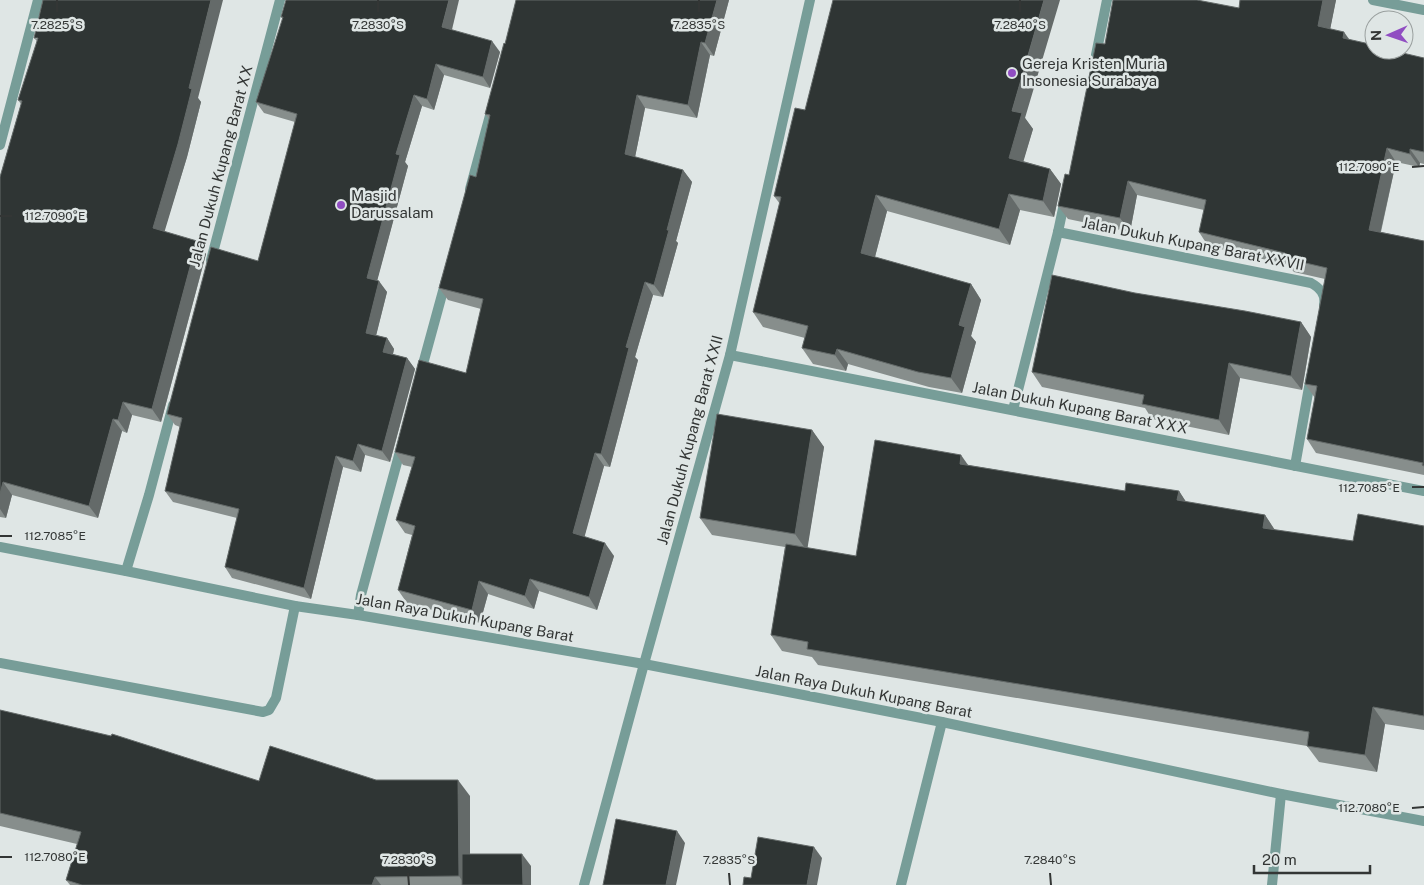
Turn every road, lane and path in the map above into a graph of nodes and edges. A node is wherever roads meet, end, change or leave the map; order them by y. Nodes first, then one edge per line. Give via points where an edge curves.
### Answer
1 (38, 0) edge
2 (280, 0) edge
3 (810, 0) edge
4 (1107, 0) edge
5 (1373, 0) edge
6 (1424, 10) edge
7 (1093, 68) edge
8 (495, 96) edge
9 (0, 145) edge
10 (1066, 194) edge
11 (467, 202) edge
12 (1058, 232) junction
13 (210, 267) edge
14 (448, 270) edge
15 (1321, 320) edge
16 (730, 355) junction
17 (1312, 368) edge
18 (418, 385) edge
19 (177, 391) edge
20 (1014, 410) junction
21 (405, 433) edge
22 (1295, 466) junction
23 (1424, 491) edge
24 (0, 547) edge
25 (126, 570) junction
26 (295, 606) junction
27 (358, 615) junction
28 (0, 663) edge
29 (644, 664) junction
30 (942, 722) junction
31 (1281, 794) junction
32 (1424, 821) edge
33 (584, 885) edge
34 (901, 885) edge
35 (1272, 885) edge

1 - 9 street
2 - 13 street, Jalan Dukuh Kupang Barat XX
3 - 16 street, Jalan Dukuh Kupang Barat XXII
4 - 7 street
5 - 6 street
8 - 11 street
10 - 12 street
12 - 15 street, Jalan Dukuh Kupang Barat XXVII via 1311,283 1320,288 1325,300
12 - 20 street
14 - 18 street
16 - 20 street, Jalan Dukuh Kupang Barat XXX
16 - 29 street, Jalan Dukuh Kupang Barat XXII
17 - 22 street
19 - 25 street
20 - 22 street, Jalan Dukuh Kupang Barat XXX
21 - 27 street
22 - 23 street, Jalan Dukuh Kupang Barat XXX
24 - 25 street, Jalan Raya Dukuh Kupang Barat
25 - 26 street, Jalan Raya Dukuh Kupang Barat
26 - 27 street, Jalan Raya Dukuh Kupang Barat
26 - 28 street via 276,698 269,710 263,712
27 - 29 street, Jalan Raya Dukuh Kupang Barat
29 - 30 street, Jalan Raya Dukuh Kupang Barat
29 - 33 street, Jalan Dukuh Kupang Barat XXII
30 - 31 street, Jalan Raya Dukuh Kupang Barat
30 - 34 street
31 - 32 street, Jalan Raya Dukuh Kupang Barat
31 - 35 street

